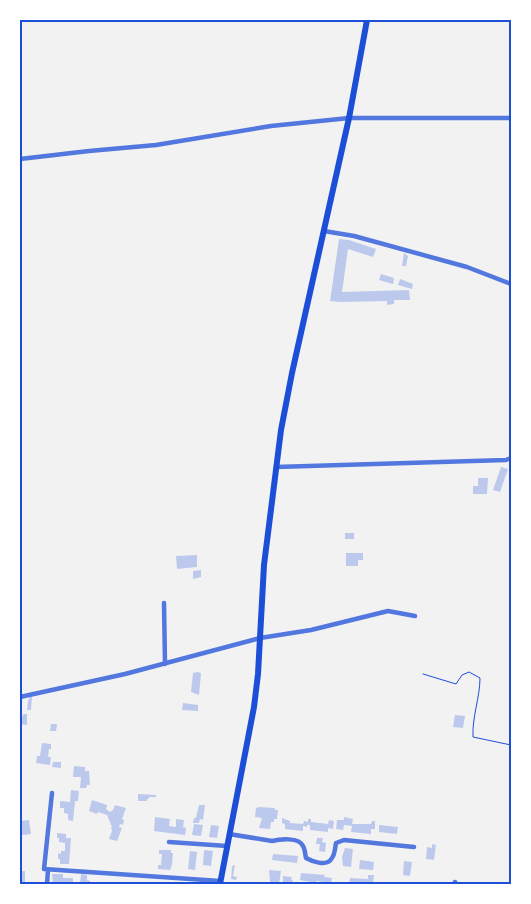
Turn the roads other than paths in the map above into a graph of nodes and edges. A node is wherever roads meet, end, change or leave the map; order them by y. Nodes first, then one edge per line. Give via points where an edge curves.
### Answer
1 (366, 20) edge
2 (349, 118) junction
3 (511, 118) edge
4 (20, 159) edge
5 (324, 231) junction
6 (511, 284) edge
7 (511, 458) edge
8 (276, 467) junction
9 (164, 603) dead end
10 (415, 616) dead end
11 (260, 638) junction
12 (165, 664) junction
13 (20, 697) edge
14 (52, 794) dead end
15 (229, 834) junction
16 (169, 842) dead end
17 (227, 846) junction
18 (414, 848) dead end
19 (46, 869) junction
20 (220, 883) edge
21 (47, 884) edge

1 - 2 main road
2 - 3 street
2 - 4 street via 271,126 156,145
2 - 5 main road
5 - 6 street via 467,267
5 - 8 main road via 292,373
7 - 8 street
8 - 11 main road via 264,564
9 - 12 street
10 - 11 street via 388,611 311,630
11 - 12 street
11 - 15 main road via 254,707
12 - 13 street
14 - 19 street
15 - 17 main road
15 - 18 street via 272,841 298,841 304,846 306,858 322,863 330,860 339,841
16 - 17 street
17 - 20 main road
19 - 20 street
19 - 21 street

